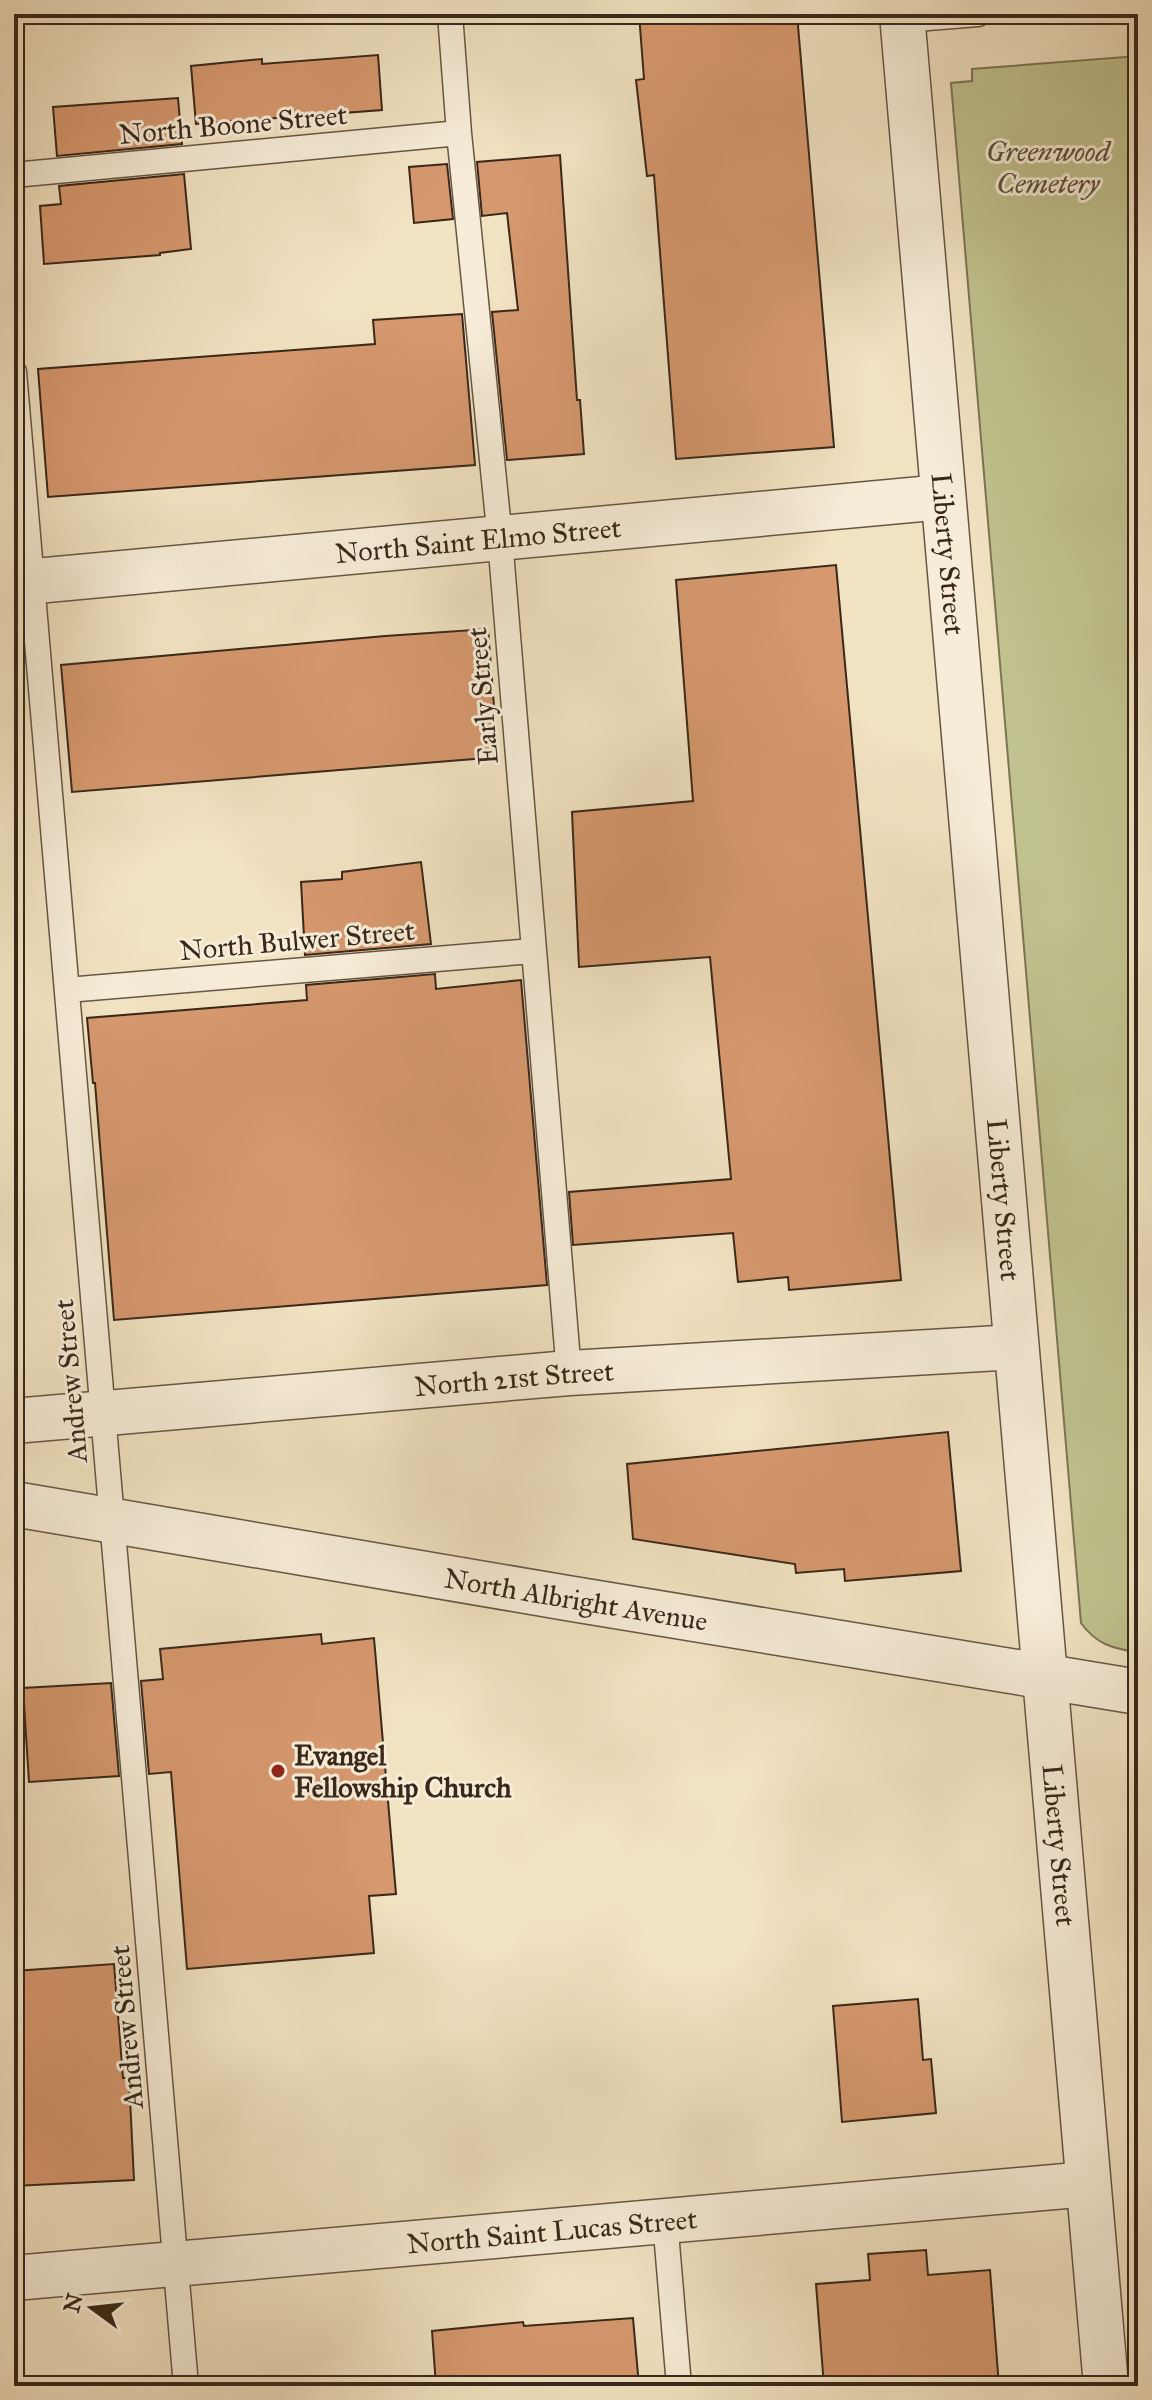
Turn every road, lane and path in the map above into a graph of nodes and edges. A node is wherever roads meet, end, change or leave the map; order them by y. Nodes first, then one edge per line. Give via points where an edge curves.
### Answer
1 (450, 14) edge
2 (978, 14) edge
3 (903, 17) edge
4 (459, 133) junction
5 (14, 175) edge
6 (14, 372) edge
7 (943, 497) junction
8 (500, 539) junction
9 (23, 583) edge
10 (532, 951) junction
11 (67, 990) junction
12 (1016, 1347) junction
13 (569, 1373) junction
14 (103, 1415) junction
15 (14, 1421) edge
16 (14, 1504) edge
17 (113, 1520) junction
18 (1045, 1677) junction
19 (1138, 1692) edge
20 (1088, 2184) junction
21 (665, 2220) junction
22 (176, 2262) junction
23 (14, 2278) edge
24 (186, 2386) edge
25 (679, 2386) edge
26 (1106, 2386) edge

1 - 4 lane, Early Street
2 - 3 lane
3 - 7 street, Liberty Street
4 - 5 lane, North Boone Street
4 - 8 lane, Early Street
6 - 9 lane, Andrew Street
7 - 8 street, North Saint Elmo Street
7 - 12 street, Liberty Street
8 - 9 street, North Saint Elmo Street
8 - 10 lane, Early Street
9 - 11 lane, Andrew Street
10 - 11 lane, North Bulwer Street
10 - 13 lane, Early Street
11 - 14 lane, Andrew Street
12 - 13 street, North 21st Street
12 - 18 street, Liberty Street
13 - 14 street, North 21st Street
14 - 15 street, North 21st Street
14 - 17 lane, Andrew Street
16 - 17 street, North Albright Avenue
17 - 18 street, North Albright Avenue
17 - 22 lane, Andrew Street
18 - 19 street, North Albright Avenue
18 - 20 street, Liberty Street
20 - 21 street, North Saint Lucas Street
20 - 26 street, Liberty Street
21 - 22 street, North Saint Lucas Street
21 - 25 lane
22 - 23 street, North Saint Lucas Street
22 - 24 lane, Andrew Street

